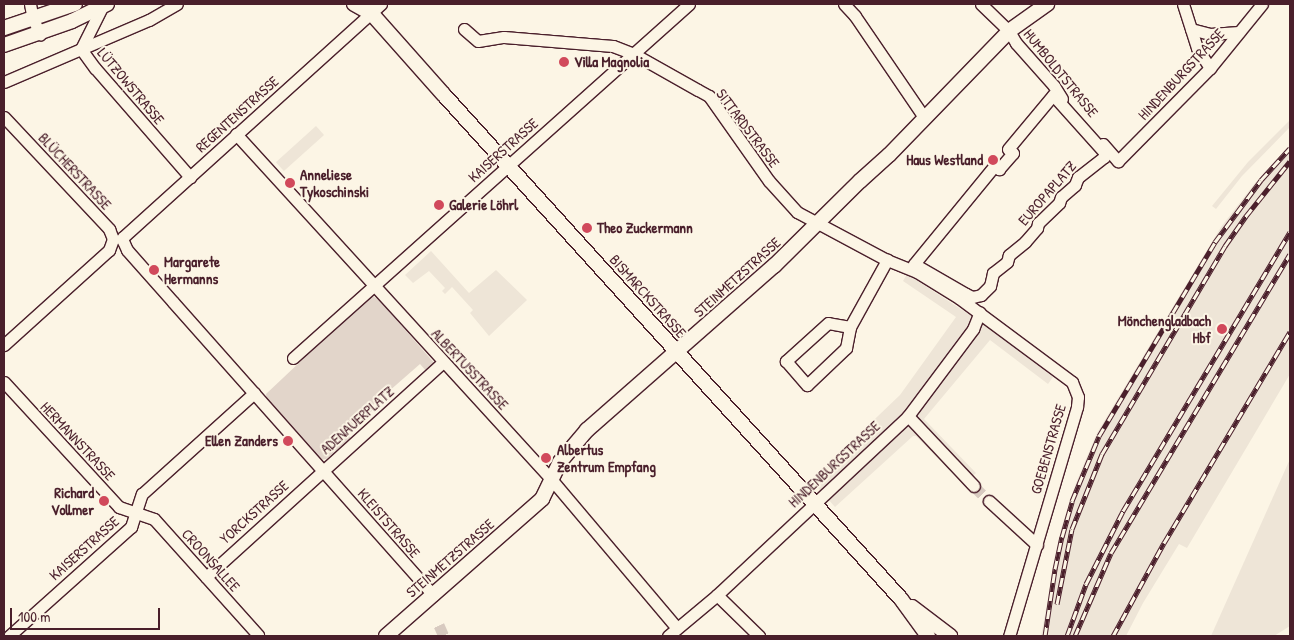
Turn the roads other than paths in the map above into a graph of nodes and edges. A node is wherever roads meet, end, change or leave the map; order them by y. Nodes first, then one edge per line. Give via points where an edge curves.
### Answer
1 (30, 4) edge
2 (75, 4) edge
3 (177, 4) edge
4 (354, 4) edge
5 (689, 4) edge
6 (844, 4) edge
7 (981, 4) edge
8 (1047, 4) edge
9 (1183, 4) edge
10 (1262, 4) edge
11 (104, 5) edge
12 (374, 7) edge
13 (33, 19) junction
14 (10, 27) edge
15 (1191, 29) junction
16 (464, 30) dead end
17 (1008, 31) junction
18 (1239, 32) junction
19 (4, 34) edge
20 (40, 34) junction
21 (4, 45) edge
22 (81, 48) junction
23 (634, 54) junction
24 (1210, 68) junction
25 (4, 82) edge
26 (4, 117) edge
27 (924, 117) junction
28 (236, 134) junction
29 (1118, 161) joint
30 (508, 166) junction
31 (190, 177) junction
32 (819, 223) junction
33 (127, 250) joint
34 (887, 260) junction
35 (374, 286) junction
36 (963, 296) junction
37 (980, 312) junction
38 (850, 327) junction
39 (4, 345) edge
40 (677, 352) junction
41 (293, 358) dead end
42 (443, 362) junction
43 (4, 382) edge
44 (254, 393) junction
45 (908, 416) junction
46 (322, 470) junction
47 (551, 478) junction
48 (971, 483) tunnel mouth
49 (989, 501) tunnel mouth
50 (814, 504) junction
51 (136, 512) junction
52 (1036, 545) junction
53 (206, 576) junction
54 (433, 595) junction
55 (717, 595) junction
56 (901, 599) junction
57 (677, 628) junction
58 (258, 635) edge
59 (756, 635) edge
60 (9, 636) edge
61 (386, 636) edge
62 (668, 636) edge
63 (928, 636) edge
64 (950, 636) edge
65 (1009, 636) edge

1 - 13 street
2 - 13 main road
3 - 22 street via 149,20
4 - 12 main road, BISMARCKSTRASSE
5 - 23 street, KAISERSTRASSE
6 - 27 street
7 - 17 street, HUMBOLDTSTRASSE
8 - 17 main road, STEINMETZSTRASSE
9 - 15 street
10 - 18 street, HINDENBURGSTRASSE
11 - 20 main road
11 - 22 street, LÜTZOWSTRASSE
12 - 28 street, REGENTENSTRASSE
12 - 30 main road, BISMARCKSTRASSE
13 - 14 main road
13 - 20 street
14 - 19 main road
15 - 18 street via 1210,34
15 - 24 street via 1197,48
16 - 23 street, SITTARDSTRASSE via 478,41 504,38 613,46
17 - 27 main road, STEINMETZSTRASSE
17 - 29 street, HUMBOLDTSTRASSE via 1054,86 1063,102
18 - 24 street, HINDENBURGSTRASSE
20 - 21 main road
22 - 25 street
22 - 31 street, LÜTZOWSTRASSE via 94,68
23 - 30 street, KAISERSTRASSE
23 - 32 street, SITTARDSTRASSE via 709,96 782,196 797,212
24 - 29 street, HINDENBURGSTRASSE
26 - 39 street, BLÜCHERSTRASSE via 109,229 113,239 109,250
27 - 32 main road, STEINMETZSTRASSE
28 - 31 street, REGENTENSTRASSE
28 - 35 street, ALBERTUSSTRASSE
30 - 35 street, KAISERSTRASSE
30 - 40 main road, BISMARCKSTRASSE
31 - 33 street, REGENTENSTRASSE via 123,237
32 - 34 street, SITTARDSTRASSE
32 - 40 main road, STEINMETZSTRASSE
33 - 44 street, ADENAUERPLATZ
34 - 36 street, SITTARDSTRASSE
34 - 38 street
35 - 41 street, KAISERSTRASSE
35 - 42 street, ALBERTUSSTRASSE
36 - 36 street, EUROPAPLATZ via 914,264 994,165 999,169 1013,153 1008,148 1053,95 1105,156 1060,196 1059,203 1038,222 1025,242 1009,254 1007,262 993,273 986,291 977,296
36 - 37 street
37 - 45 street, HINDENBURGSTRASSE via 973,329
37 - 52 street, GOEBENSTRASSE via 1072,382 1078,397
38 - 38 street via 846,348 807,385 786,361 828,323
40 - 47 main road, STEINMETZSTRASSE via 587,430
40 - 50 main road, BISMARCKSTRASSE
42 - 46 street, ADENAUERPLATZ
42 - 47 street, ALBERTUSSTRASSE
43 - 51 street, HERMANNSTRASSE via 119,507
44 - 46 street, ADENAUERPLATZ
44 - 51 street, KAISERSTRASSE via 157,478 142,494
45 - 48 street
45 - 50 street, HINDENBURGSTRASSE
46 - 53 street, YORCKSTRASSE
46 - 54 street, KLEISTSTRASSE
47 - 54 main road, STEINMETZSTRASSE via 542,499
47 - 57 street, ALBERTUSSTRASSE
49 - 52 street
50 - 55 street, HINDENBURGSTRASSE
50 - 56 main road, BISMARCKSTRASSE
51 - 53 street, CROONSALLEE via 154,518
51 - 60 street, KAISERSTRASSE via 131,527
52 - 65 street, GOEBENSTRASSE
53 - 58 street, CROONSALLEE
54 - 61 main road, STEINMETZSTRASSE
55 - 57 street, HINDENBURGSTRASSE
55 - 59 street
56 - 63 main road, BISMARCKSTRASSE
56 - 64 main road, BISMARCKSTRASSE
57 - 62 street, HINDENBURGSTRASSE

